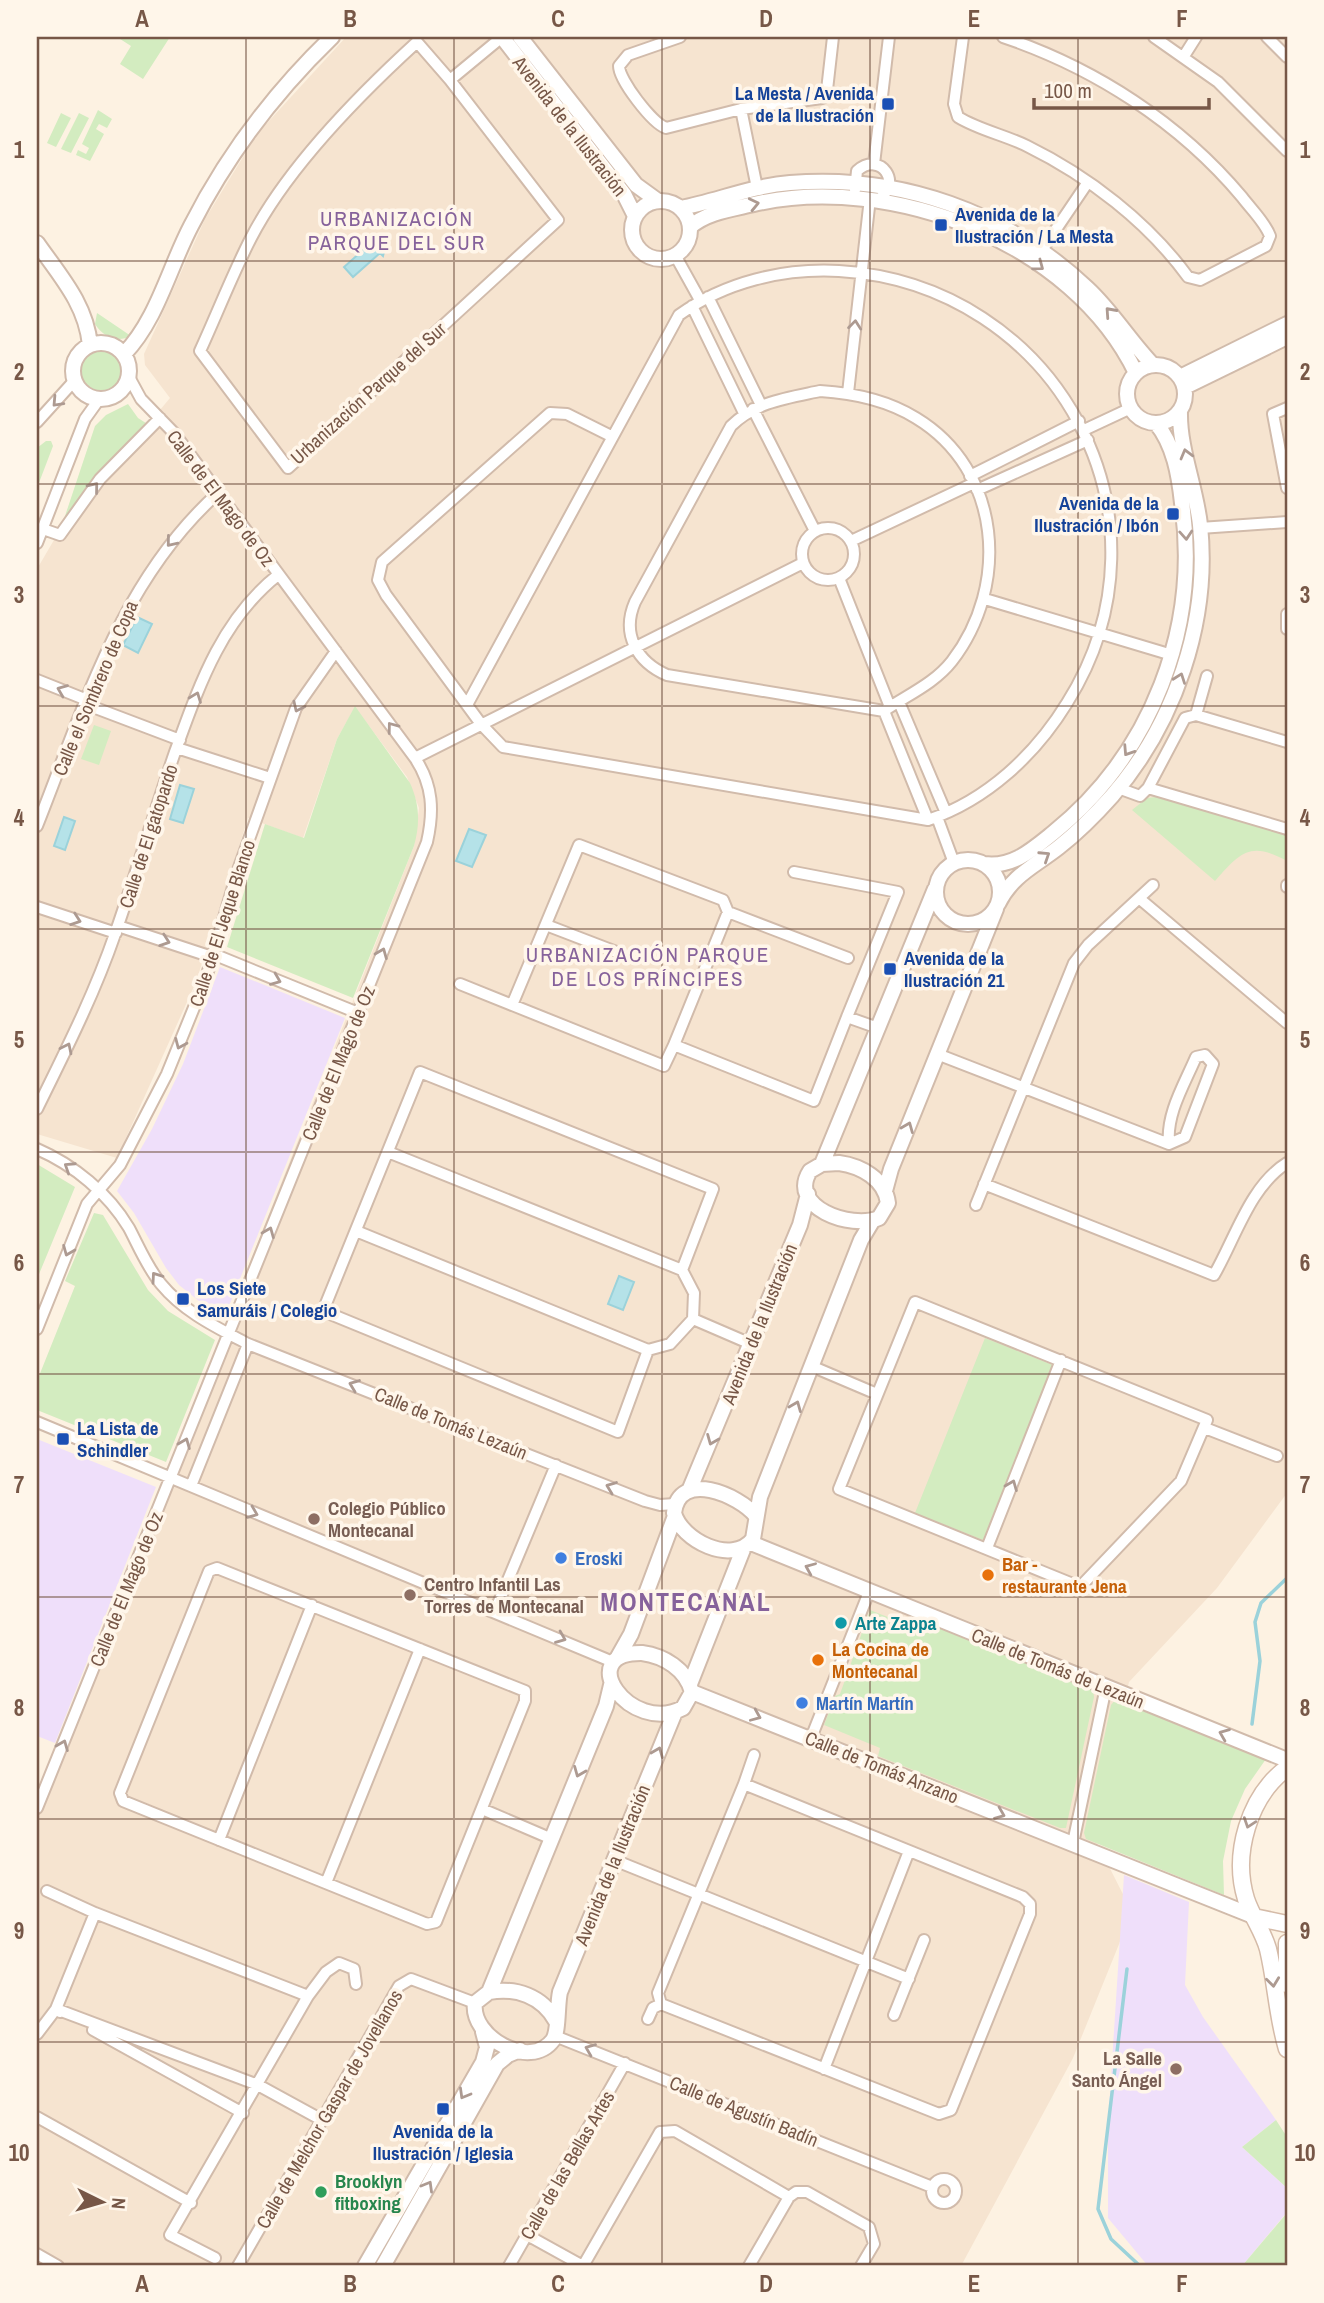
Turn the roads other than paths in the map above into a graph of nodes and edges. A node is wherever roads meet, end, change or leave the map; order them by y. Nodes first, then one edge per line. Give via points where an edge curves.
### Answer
1 (332, 37) edge
2 (680, 37) edge
3 (833, 37) edge
4 (889, 37) edge
5 (962, 37) edge
6 (1003, 37) edge
7 (1154, 37) edge
8 (1196, 37) edge
9 (1267, 37) edge
10 (514, 39) edge
11 (1184, 56) junction
12 (1287, 57) edge
13 (450, 80) junction
14 (741, 108) junction
15 (1287, 150) edge
16 (874, 164) junction
17 (1088, 182) junction
18 (853, 183) junction
19 (889, 187) junction
20 (757, 188) junction
21 (658, 201) junction
22 (869, 203) junction
23 (681, 208) junction
24 (635, 216) junction
25 (690, 227) junction
26 (37, 243) edge
27 (1042, 250) junction
28 (675, 255) junction
29 (861, 272) junction
30 (700, 301) junction
31 (1287, 324) edge
32 (1287, 337) edge
33 (90, 345) junction
34 (124, 354) junction
35 (1153, 365) junction
36 (1136, 373) junction
37 (129, 377) junction
38 (75, 380) junction
39 (1182, 382) junction
40 (848, 393) junction
41 (100, 398) junction
42 (1131, 408) junction
43 (1287, 408) edge
44 (753, 409) junction
45 (1180, 411) junction
46 (160, 418) junction
47 (37, 422) edge
48 (1156, 423) junction
49 (1084, 430) junction
50 (611, 436) junction
51 (974, 483) junction
52 (1287, 488) edge
53 (218, 493) junction
54 (1287, 522) edge
55 (1200, 528) junction
56 (43, 529) junction
57 (815, 531) junction
58 (851, 541) junction
59 (37, 543) edge
60 (803, 564) junction
61 (278, 575) junction
62 (839, 578) junction
63 (985, 599) junction
64 (1287, 614) edge
65 (1287, 629) edge
66 (1101, 635) junction
67 (633, 648) junction
68 (336, 651) junction
69 (1172, 655) junction
70 (1207, 676) dead end
71 (37, 680) edge
72 (86, 702) junction
73 (468, 703) junction
74 (891, 707) junction
75 (1196, 715) junction
76 (481, 724) junction
77 (1287, 742) edge
78 (178, 744) junction
79 (415, 758) junction
80 (270, 779) junction
81 (1147, 788) junction
82 (1118, 789) junction
83 (937, 817) junction
84 (37, 826) edge
85 (1287, 829) edge
86 (954, 863) junction
87 (984, 864) junction
88 (794, 872) dead end
89 (1153, 886) dead end
90 (935, 889) junction
91 (1140, 899) junction
92 (997, 906) junction
93 (37, 907) edge
94 (727, 912) junction
95 (546, 925) junction
96 (117, 930) junction
97 (619, 953) dead end
98 (213, 956) junction
99 (848, 958) dead end
100 (460, 984) dead end
101 (512, 1005) junction
102 (358, 1013) junction
103 (847, 1017) junction
104 (1287, 1023) edge
105 (878, 1028) junction
106 (674, 1045) junction
107 (937, 1054) junction
108 (1023, 1088) junction
109 (37, 1110) edge
110 (1169, 1144) junction
111 (37, 1149) edge
112 (388, 1152) junction
113 (1287, 1163) edge
114 (822, 1164) junction
115 (984, 1184) junction
116 (98, 1191) junction
117 (885, 1191) junction
118 (808, 1194) junction
119 (976, 1205) dead end
120 (873, 1220) junction
121 (356, 1231) junction
122 (682, 1270) junction
123 (693, 1319) junction
124 (37, 1329) edge
125 (228, 1334) junction
126 (248, 1344) junction
127 (751, 1344) junction
128 (648, 1350) junction
129 (1061, 1360) junction
130 (811, 1366) junction
131 (877, 1394) junction
132 (37, 1422) edge
133 (1205, 1428) junction
134 (1278, 1456) dead end
135 (556, 1465) junction
136 (172, 1476) junction
137 (191, 1486) junction
138 (839, 1489) junction
139 (689, 1491) junction
140 (834, 1501) dead end
141 (675, 1510) junction
142 (756, 1516) junction
143 (748, 1545) junction
144 (987, 1548) junction
145 (869, 1592) junction
146 (312, 1605) junction
147 (495, 1611) junction
148 (420, 1649) junction
149 (616, 1660) junction
150 (611, 1685) junction
151 (1106, 1687) junction
152 (691, 1688) junction
153 (675, 1712) junction
154 (811, 1738) junction
155 (754, 1755) dead end
156 (1287, 1760) edge
157 (1287, 1768) edge
158 (744, 1784) junction
159 (37, 1808) edge
160 (482, 1809) junction
161 (552, 1839) junction
162 (219, 1840) junction
163 (1073, 1843) junction
164 (909, 1851) junction
165 (614, 1860) junction
166 (327, 1883) junction
167 (47, 1891) dead end
168 (699, 1892) junction
169 (95, 1913) junction
170 (1254, 1916) junction
171 (1287, 1924) edge
172 (924, 1940) dead end
173 (1287, 1943) edge
174 (866, 1962) junction
175 (909, 1979) junction
176 (356, 1984) dead end
177 (1287, 1984) edge
178 (489, 1992) junction
179 (308, 1997) junction
180 (475, 2003) junction
181 (661, 2004) junction
182 (57, 2010) junction
183 (894, 2015) dead end
184 (648, 2019) dead end
185 (556, 2028) junction
186 (483, 2032) junction
187 (37, 2034) edge
188 (1287, 2049) edge
189 (520, 2050) junction
190 (625, 2063) junction
191 (824, 2068) junction
192 (258, 2085) junction
193 (243, 2113) junction
194 (37, 2117) edge
195 (322, 2120) junction
196 (932, 2187) dead end
197 (789, 2197) junction
198 (191, 2203) junction
199 (527, 2235) junction
200 (37, 2254) edge
201 (215, 2258) dead end
202 (58, 2266) edge
203 (238, 2266) edge
204 (365, 2266) edge
205 (383, 2266) edge
206 (509, 2266) edge
207 (749, 2266) edge
208 (861, 2266) edge

1 - 34 street via 277,96 230,157 189,229 145,324
2 - 14 street via 628,55 619,66 622,79 656,123 669,128
3 - 14 street via 827,90 822,98
4 - 16 street
5 - 17 street via 956,115 1027,146
6 - 17 street via 1076,66 1172,129 1220,172 1263,223 1270,240 1261,250 1212,275 1200,280 1188,277 1130,215
7 - 11 street
8 - 11 street
9 - 12 street
10 - 13 street
10 - 21 street, Avenida de la Ilustración via 636,185
10 - 24 street, Avenida de la Ilustración
11 - 15 street via 1247,108
13 - 13 street, Urbanización Parque del Sur via 417,42 365,90 251,237 200,351 288,468 558,220
14 - 20 street
16 - 18 street via 857,171
16 - 19 street via 887,172
17 - 27 street
18 - 19 street
18 - 20 street
18 - 22 street
19 - 22 street
19 - 27 street via 959,205
20 - 23 street
21 - 23 street
21 - 24 street
25 -> 22 street via 715,214 771,200 818,197
22 - 29 street
22 -> 36 street via 952,219 1021,252 1066,286 1092,313 1114,337
23 - 25 street
24 - 28 street via 632,234 641,250 657,258
25 - 28 street via 688,241
26 - 33 street via 80,304
35 -> 27 street via 1096,297
28 - 30 street
29 - 30 street via 782,274 736,284
40 -> 29 street
29 - 49 street via 947,297 991,322 1041,369
30 - 44 street
30 - 44 street
30 - 50 street via 679,315
31 - 39 street
32 - 39 street
33 - 34 street via 111,344
33 - 38 street via 76,358
34 - 37 street
35 - 36 street
35 - 39 street via 1168,367
36 - 42 street via 1128,386
37 - 41 street via 118,393
37 - 46 street, Calle de El Mago de Oz via 138,395
38 - 41 street via 87,394
38 -> 47 street
39 - 45 street via 1185,399
40 - 44 street via 820,391
40 - 51 street via 916,418 946,442
41 - 56 street via 85,419
42 - 48 street via 1139,417
42 - 49 street
43 - 52 street via 1273,414
44 - 57 street
44 - 67 street via 731,426 635,602 630,615
45 - 48 street via 1170,420
55 -> 45 street
46 - 53 street, Calle de El Mago de Oz
56 -> 46 street via 60,535 100,480
48 -> 69 street via 1169,443 1175,466 1187,544 1184,600
49 - 51 street
49 - 51 street
49 - 66 street via 1110,515 1111,573
50 - 73 street
50 - 73 street via 567,414 550,412 382,562 378,580 386,595
51 - 58 street
51 - 63 street via 984,503 991,543
53 - 61 street, Calle de El Mago de Oz
53 -> 72 street, Calle el Sombrero de Copa via 150,568 118,625
54 - 55 street
82 -> 55 street via 1156,731 1182,673 1198,604
56 - 59 street
57 - 58 street via 839,530
57 - 60 street via 802,548
58 - 62 street via 851,566
60 - 62 street via 814,576
60 - 67 street
61 - 68 street, Calle de El Mago de Oz
78 -> 61 street, Calle de El gatopardo via 223,636 250,600
62 - 74 street
63 - 66 street
63 - 74 street via 951,662 935,679
64 - 65 street
66 - 69 street
66 - 83 street via 1087,672 1044,738 1017,766
67 - 74 street via 650,668 667,675
67 - 76 street
79 -> 68 street, Calle de El Mago de Oz
68 -> 80 street, Calle de El Jeque Blanco via 296,708
69 -> 87 street via 1128,752 1090,798 1027,852 1003,865
70 - 75 street
72 -> 71 street
72 - 78 street
72 - 84 street, Calle el Sombrero de Copa
73 - 76 street
74 - 83 street
74 - 83 street
75 - 77 street
75 - 81 street via 1185,718
76 - 79 street
76 - 83 street via 503,747 518,752
78 - 80 street
78 - 96 street, Calle de El gatopardo
102 -> 79 street, Calle de El Mago de Oz via 431,826 429,785
80 - 98 street, Calle de El Jeque Blanco
81 - 82 street via 1140,796
81 - 85 street
92 -> 82 street via 1017,876 1059,847
83 - 86 street
86 - 87 street via 974,860
86 - 90 street via 945,869
87 - 92 street via 1000,885
88 - 103 street via 898,892
89 - 91 street
90 - 92 street via 940,910 958,923 979,923
90 - 105 street
91 - 104 street
91 - 108 street via 1074,963
92 - 107 street
93 -> 96 street
94 - 95 street via 723,900 579,845
94 - 99 street
94 - 106 street
95 - 97 street
95 - 101 street
96 -> 98 street
109 -> 96 street, Calle de El gatopardo
98 -> 102 street
98 -> 116 street, Calle de El Jeque Blanco via 167,1074 120,1165
100 - 101 street
101 - 106 street via 664,1066
125 -> 102 street, Calle de El Mago de Oz
103 - 105 street
103 - 106 street via 814,1101
105 - 114 street
107 - 108 street
117 -> 107 street
108 - 110 street
108 - 115 street
110 - 110 street via 1185,1137 1213,1064 1205,1055 1196,1058 1172,1115
116 -> 111 street, Calle de Tomás Lezaún via 75,1170
112 - 121 street
112 - 122 street
112 - 122 street via 420,1072 713,1189
113 - 115 street via 1244,1212 1214,1275
114 - 117 street via 857,1167
114 - 118 street via 808,1174
115 - 119 street
116 -> 124 street, Calle de El Jeque Blanco via 84,1211
125 -> 116 street, Calle de Tomás Lezaún via 168,1293 122,1219
117 - 120 street via 886,1210
118 - 120 street via 836,1218
118 - 127 street, Avenida de la Ilustración via 800,1225
120 - 130 street
121 - 128 street
121 - 128 street via 323,1311 618,1432
122 - 123 street via 694,1293
123 - 127 street
123 - 128 street via 679,1338
125 - 126 street, Calle de Tomás Lezaún
136 -> 125 street, Calle de El Mago de Oz
135 -> 126 street, Calle de Tomás Lezaún
126 - 137 street
127 -> 139 street, Avenida de la Ilustración
129 - 131 street via 915,1302
129 - 133 street via 1207,1420
144 -> 129 street
130 - 131 street
142 -> 130 street
131 - 138 street
132 - 136 street
133 - 134 street
133 - 144 street via 1181,1480 1080,1587
141 -> 135 street, Calle de Tomás Lezaún
135 - 147 street
136 - 137 street
159 -> 136 street, Calle de El Mago de Oz
137 -> 147 street
138 - 140 street
138 - 144 street
139 - 141 street
139 - 142 street via 727,1493
141 - 143 street via 687,1533 699,1543 717,1549
141 - 149 street via 631,1634
142 - 143 street via 756,1530
145 -> 143 street, Calle de Tomás de Lezaún
143 - 152 street
145 - 151 street, Calle de Tomás de Lezaún
145 - 154 street
146 - 148 street
146 - 162 street
146 - 162 street via 217,1567 209,1571 120,1793 123,1801
147 -> 149 street
148 - 160 street via 525,1691
148 - 166 street
149 - 150 street via 608,1673
149 - 152 street via 636,1653 660,1658 680,1671
150 - 153 street via 639,1709
150 -> 161 street
156 -> 151 street, Calle de Tomás de Lezaún
151 - 163 street
152 - 153 street via 686,1705
152 -> 154 street, Calle de Tomás Anzano
165 -> 153 street, Avenida de la Ilustración
154 -> 163 street, Calle de Tomás Anzano
155 - 158 street
157 -> 170 main road via 1265,1791 1245,1833 1241,1872
158 - 164 street
158 - 168 street
160 - 161 street
160 - 166 street via 436,1922 427,1924
161 - 178 street
162 - 166 street
163 - 170 street, Calle de Tomás Anzano
164 - 174 street
164 - 191 street via 1023,1897 1030,1904 1030,1914 951,2110 939,2115
165 - 168 street
165 - 185 street, Avenida de la Ilustración via 560,1992
167 - 169 street
168 - 174 street
168 - 181 street via 658,1993
169 - 179 street
169 - 182 street
170 - 171 main road
170 -> 188 main road via 1268,1950
172 - 175 street
173 - 177 main road
174 - 175 street
174 - 191 street
175 - 183 street
176 - 179 street via 354,1969 340,1963 326,1972
178 - 180 street
178 - 185 street via 522,1992 546,2007
179 - 192 street
180 - 186 street via 475,2018
180 - 195 street, Calle de Melchor Gaspar de Jovellanos via 420,1981 405,1980
181 - 184 street
181 - 191 street
182 - 187 street
182 - 192 street
182 - 193 street
185 - 189 street via 540,2050
190 -> 185 street, Calle de Agustín Badín
186 - 189 street
186 -> 204 street via 487,2047 483,2062
205 -> 189 street via 497,2064
190 - 196 street, Calle de Agustín Badín
190 - 199 street, Calle de las Bellas Artes
192 - 193 street
192 - 195 street
193 - 198 street
194 - 198 street
195 - 203 street, Calle de Melchor Gaspar de Jovellanos
197 - 199 street via 675,2131 660,2133 583,2266
197 - 207 street
197 - 208 street via 807,2192 869,2227 874,2244
198 - 201 street via 170,2235
199 - 206 street, Calle de las Bellas Artes
200 - 202 street

